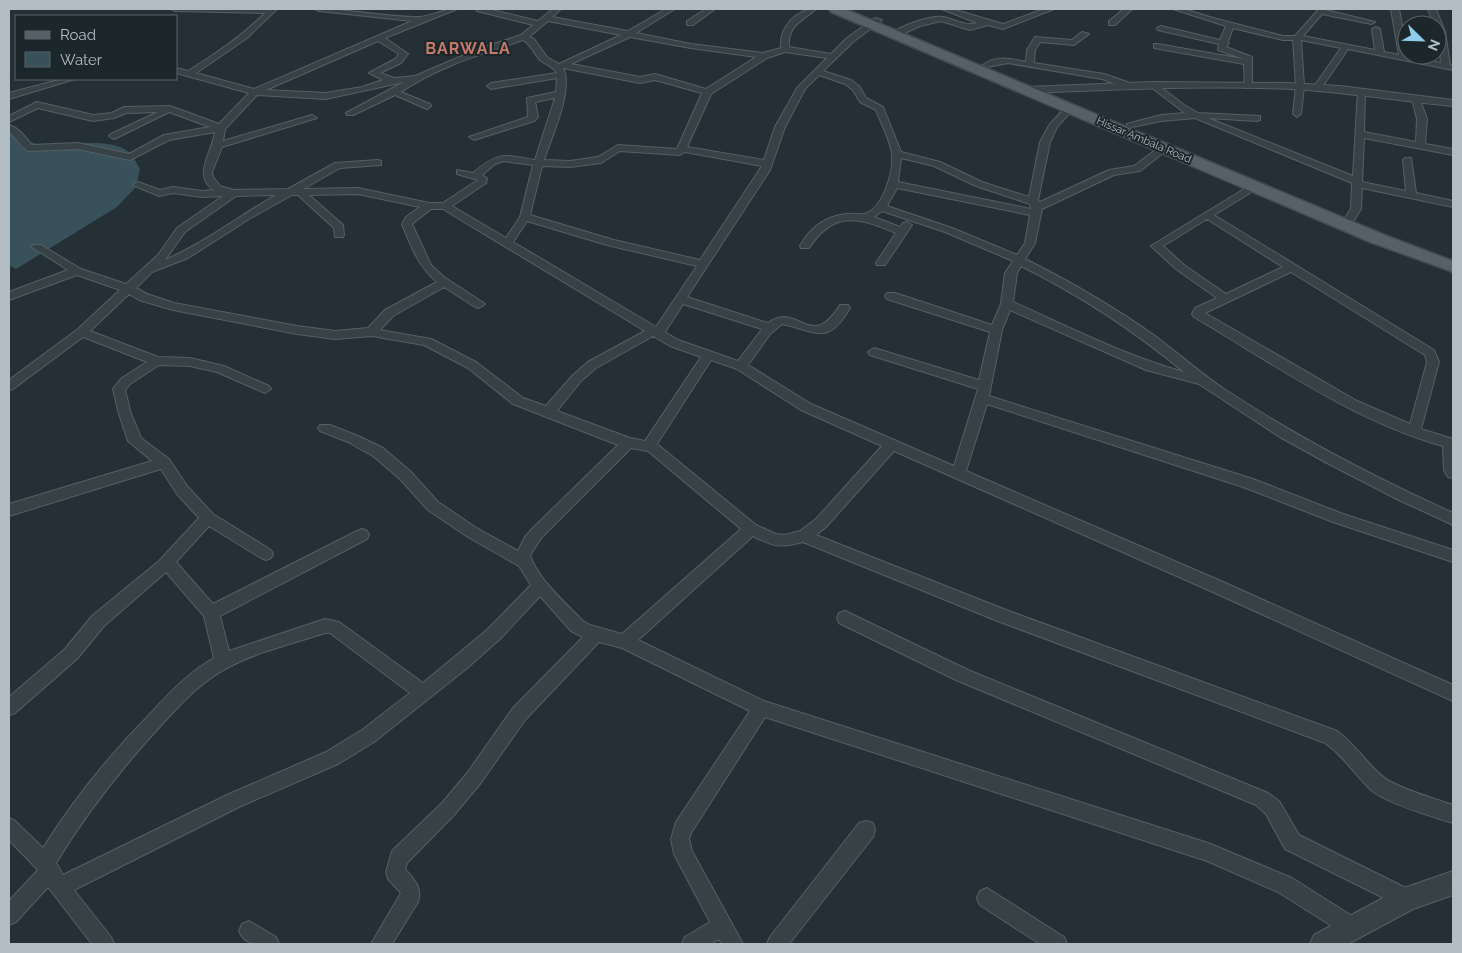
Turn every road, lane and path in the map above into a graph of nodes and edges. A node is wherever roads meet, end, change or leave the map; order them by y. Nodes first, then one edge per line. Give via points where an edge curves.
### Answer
1 (175, 9) edge
2 (319, 9) edge
3 (453, 9) edge
4 (480, 9) edge
5 (556, 9) edge
6 (671, 9) edge
7 (711, 9) edge
8 (811, 9) edge
9 (946, 9) edge
10 (1050, 9) edge
11 (1128, 9) edge
12 (1177, 9) edge
13 (1432, 9) edge
14 (272, 10) edge
15 (843, 10) edge
16 (1323, 10) edge
17 (364, 11) edge
18 (1192, 11) edge
19 (546, 18) junction
20 (422, 20) junction
21 (934, 21) junction
22 (875, 22) junction
23 (690, 23) dead end
24 (985, 23) junction
25 (1112, 23) dead end
26 (539, 24) junction
27 (1230, 25) junction
28 (1161, 28) dead end
29 (899, 32) junction
30 (628, 34) junction
31 (1085, 34) dead end
32 (524, 37) junction
33 (379, 38) junction
34 (1297, 38) junction
35 (1225, 43) junction
36 (1157, 46) dead end
37 (1346, 47) junction
38 (785, 50) junction
39 (1380, 54) junction
40 (764, 56) junction
41 (833, 57) junction
42 (1397, 57) edge
43 (1248, 62) junction
44 (987, 65) junction
45 (1030, 65) junction
46 (1450, 67) edge
47 (561, 69) junction
48 (178, 71) edge
49 (818, 72) junction
50 (190, 74) junction
51 (414, 79) junction
52 (67, 80) edge
53 (393, 81) junction
54 (1127, 85) junction
55 (1154, 85) junction
56 (491, 86) dead end
57 (1248, 86) junction
58 (1300, 86) junction
59 (1317, 88) junction
60 (1026, 90) junction
61 (1045, 90) junction
62 (255, 92) junction
63 (395, 92) junction
64 (707, 92) junction
65 (1361, 92) junction
66 (560, 94) junction
67 (9, 96) edge
68 (1416, 99) junction
69 (1453, 104) edge
70 (427, 106) dead end
71 (1070, 108) junction
72 (170, 110) junction
73 (350, 113) dead end
74 (1297, 114) dead end
75 (1194, 115) junction
76 (312, 118) dead end
77 (1257, 118) dead end
78 (9, 119) edge
79 (1130, 126) junction
80 (9, 128) edge
81 (220, 128) junction
82 (1359, 134) junction
83 (114, 136) dead end
84 (474, 138) dead end
85 (218, 146) junction
86 (1420, 146) junction
87 (683, 148) junction
88 (1164, 148) junction
89 (1453, 152) edge
90 (897, 154) junction
91 (1408, 160) dead end
92 (378, 163) dead end
93 (539, 163) junction
94 (766, 164) junction
95 (460, 172) dead end
96 (475, 176) junction
97 (1357, 183) junction
98 (892, 184) junction
99 (138, 185) dead end
100 (1254, 186) junction
101 (296, 191) junction
102 (231, 192) junction
103 (1411, 196) junction
104 (1453, 204) edge
105 (429, 206) junction
106 (445, 206) junction
107 (880, 207) junction
108 (1036, 207) junction
109 (1207, 215) junction
110 (525, 216) junction
111 (914, 217) junction
112 (866, 218) junction
113 (1350, 218) junction
114 (901, 231) junction
115 (340, 235) dead end
116 (508, 242) junction
117 (805, 246) dead end
118 (36, 247) dead end
119 (1019, 260) junction
120 (881, 263) dead end
121 (703, 264) junction
122 (1453, 266) edge
123 (1292, 267) junction
124 (77, 271) junction
125 (146, 272) junction
126 (445, 282) junction
127 (129, 289) junction
128 (9, 296) edge
129 (891, 296) dead end
130 (1225, 298) junction
131 (681, 299) junction
132 (479, 304) dead end
133 (1007, 304) junction
134 (844, 308) dead end
135 (769, 327) junction
136 (996, 330) junction
137 (82, 332) junction
138 (372, 332) junction
139 (656, 332) junction
140 (874, 352) dead end
141 (708, 355) junction
142 (157, 360) junction
143 (741, 366) junction
144 (1206, 382) junction
145 (9, 386) edge
146 (265, 389) dead end
147 (983, 392) junction
148 (549, 412) junction
149 (325, 428) dead end
150 (1414, 432) junction
151 (628, 443) junction
152 (892, 444) junction
153 (1452, 444) edge
154 (649, 446) junction
155 (164, 462) junction
156 (959, 473) junction
157 (1453, 473) edge
158 (9, 510) edge
159 (208, 518) junction
160 (1453, 519) edge
161 (752, 529) junction
162 (362, 535) dead end
163 (804, 536) junction
164 (266, 554) dead end
165 (1453, 556) edge
166 (167, 562) junction
167 (524, 562) junction
168 (540, 586) junction
169 (211, 613) junction
170 (845, 618) dead end
171 (596, 634) junction
172 (625, 642) junction
173 (223, 660) junction
174 (423, 693) junction
175 (1453, 693) edge
176 (9, 707) edge
177 (761, 708) junction
178 (1453, 814) edge
179 (9, 827) edge
180 (866, 830) dead end
181 (51, 874) junction
182 (1453, 883) edge
183 (987, 898) dead end
184 (1407, 899) junction
185 (9, 915) edge
186 (723, 926) junction
187 (249, 931) dead end
188 (1337, 939) edge
189 (104, 944) edge
190 (269, 944) edge
191 (382, 944) edge
192 (692, 944) edge
193 (733, 944) edge
194 (777, 944) edge
195 (1057, 944) edge

1 - 14 street
2 - 17 street
3 - 20 street
4 - 26 street
5 - 19 street
6 - 30 street
7 - 23 street
8 - 38 street via 796,17 788,28 783,41
9 - 21 street
9 - 24 street
10 - 24 street via 1003,26
11 - 25 street
12 - 18 street
13 - 46 street
14 - 50 street via 247,35
15 - 22 main road, Hissar Ambala Road
16 - 34 street
16 - 39 street via 1374,25
17 - 20 street
18 - 27 street
19 - 26 street
19 - 30 street
20 - 33 street
21 - 24 street via 945,19 970,28
21 - 29 street
22 - 29 main road, Hissar Ambala Road
22 - 41 street
26 - 32 street
27 - 34 street via 1283,38
27 - 35 street
28 - 35 street
29 - 44 main road, Hissar Ambala Road
29 - 60 main road, Hissar Ambala Road
30 - 40 street
30 - 47 street
31 - 45 street via 1074,43 1038,39 1031,50
32 - 47 street via 532,41 544,58
32 - 51 street
33 - 53 street via 404,54 398,61 373,73
33 - 62 street
34 - 37 street
34 - 58 street
35 - 43 street via 1222,49 1246,55
36 - 43 street
37 - 39 street
37 - 59 street
38 - 40 street
38 - 41 street
39 - 42 street
40 - 64 street
41 - 49 street
43 - 57 street
44 - 45 street via 1008,61
44 - 61 main road, Hissar Ambala Road
45 - 54 street via 1104,77
47 - 56 street
47 - 64 street via 640,80 655,77
47 - 66 street
48 - 50 street
49 - 90 street via 848,82 863,100 880,110
49 - 94 street via 801,88 780,127
50 - 62 street
51 - 53 street
51 - 63 street
52 - 67 street
53 - 62 street via 326,96
54 - 55 street
54 - 61 street
55 - 57 street
55 - 75 street
57 - 58 street
58 - 59 street
58 - 74 street
59 - 65 street
60 - 61 street
60 - 71 main road, Hissar Ambala Road
61 - 79 main road, Hissar Ambala Road
62 - 81 street
63 - 70 street
63 - 73 street
64 - 87 street
65 - 68 street
65 - 82 street
66 - 84 street via 530,99 533,117
66 - 93 street
68 - 69 street
68 - 86 street via 1422,118
71 - 88 main road, Hissar Ambala Road
71 - 108 street via 1053,126 1045,142
72 - 78 street via 124,110 93,118 37,105
72 - 81 street
72 - 83 street
75 - 77 street
75 - 79 street via 1142,121
75 - 97 street
76 - 85 street
79 - 113 main road, Hissar Ambala Road
80 - 81 street via 29,148 78,146 130,157 167,137
81 - 85 street
82 - 86 street
82 - 97 street
85 - 102 street via 207,176 216,188
86 - 89 street
87 - 93 street via 678,153 618,148 601,160
87 - 94 street
88 - 100 main road, Hissar Ambala Road
88 - 108 street via 1137,169 1099,176
90 - 98 street
90 - 108 street via 937,164
91 - 103 street
92 - 101 street via 341,164
93 - 96 street via 502,158
93 - 110 street
94 - 121 street
95 - 96 street
96 - 106 street via 482,178 483,182
97 - 103 street
97 - 113 street via 1356,209
98 - 107 street
98 - 108 street
99 - 102 street via 159,193 173,190 202,194
100 - 109 street
100 - 122 main road, Hissar Ambala Road via 1376,238
101 - 102 street
101 - 105 street via 358,192
101 - 115 street via 339,227
101 - 125 street via 245,217 184,256
102 - 125 street via 181,230 162,257
103 - 104 street
105 - 106 street
105 - 126 street via 410,219 407,226 426,266
106 - 116 street
107 - 111 street
107 - 112 street
108 - 119 street via 1030,243
109 - 123 street
109 - 130 street via 1156,244 1156,248
110 - 116 street
110 - 121 street via 611,243
111 - 114 street
111 - 119 street
112 - 114 street
112 - 117 street via 848,217 824,224 813,231
113 - 122 main road, Hissar Ambala Road
114 - 120 street
116 - 139 street
118 - 124 street
119 - 133 street via 1011,273
119 - 144 street via 1062,282 1142,332
121 - 131 street
123 - 130 street
123 - 150 street via 1430,353 1433,362
124 - 127 street
124 - 128 street
125 - 127 street
126 - 132 street
126 - 138 street via 385,316
127 - 137 street
127 - 138 street via 173,306 280,327 335,335
129 - 136 street
130 - 150 street via 1198,314 1352,404
131 - 135 street
131 - 139 street
133 - 136 street
133 - 144 street via 1150,367
134 - 135 street via 831,327 824,330 780,320
135 - 143 street
136 - 147 street
137 - 142 street
137 - 145 street
138 - 148 street via 438,347 472,365 510,396
139 - 141 street via 674,343
139 - 148 street via 592,365
140 - 147 street
141 - 143 street
141 - 154 street
142 - 146 street via 190,362 220,369
142 - 155 street via 119,389 133,437
143 - 152 street via 806,407
144 - 160 street via 1333,461
147 - 156 street
147 - 165 street
148 - 151 street
149 - 167 street via 378,452 433,506
150 - 153 street
151 - 154 street
151 - 167 street via 530,541 523,555
152 - 156 street
152 - 163 street via 821,523
153 - 157 street
154 - 161 street
155 - 158 street
155 - 159 street via 182,490
156 - 175 street
159 - 164 street
159 - 166 street
161 - 163 street via 774,540
161 - 172 street
162 - 169 street
163 - 178 street via 1056,638 1332,737 1352,753 1385,790
166 - 169 street
166 - 176 street via 98,621 72,654
167 - 168 street
168 - 171 street via 577,626
168 - 174 street via 494,634
169 - 173 street
170 - 184 street via 962,675 1262,798 1276,812 1292,842
171 - 172 street
171 - 191 street via 520,714 448,810 399,858 395,872 409,887 411,895
172 - 177 street
173 - 174 street via 329,626 340,630
173 - 181 street via 190,684 121,756 68,824
174 - 181 street via 368,736 332,758
177 - 186 street via 683,829 680,839 683,854
177 - 188 street via 1208,852 1285,885
179 - 181 street
180 - 194 street
181 - 185 street
181 - 189 street
182 - 184 street
183 - 195 street
184 - 188 street
186 - 192 street
186 - 193 street
187 - 190 street

